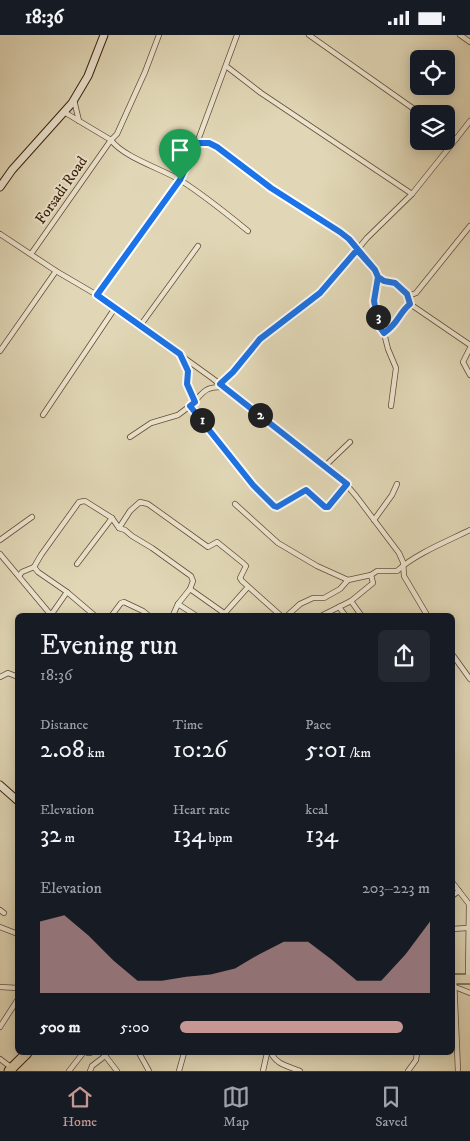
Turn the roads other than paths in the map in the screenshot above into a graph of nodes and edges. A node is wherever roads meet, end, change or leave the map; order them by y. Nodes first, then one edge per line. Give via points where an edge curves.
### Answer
1 (104, 35) edge
2 (159, 35) edge
3 (238, 35) edge
4 (309, 35) edge
5 (460, 35) edge
6 (470, 42) edge
7 (226, 66) junction
8 (74, 100) junction
9 (410, 107) edge
10 (64, 112) junction
11 (79, 121) junction
12 (470, 121) edge
13 (456, 139) joint
14 (110, 141) junction
15 (197, 143) junction
16 (180, 180) junction
17 (0, 187) edge
18 (412, 194) junction
19 (470, 226) edge
20 (248, 231) dead end
21 (0, 234) edge
22 (198, 246) dead end
23 (357, 250) junction
24 (30, 254) junction
25 (56, 271) junction
26 (378, 277) junction
27 (407, 294) junction
28 (97, 295) junction
29 (410, 304) junction
30 (114, 308) junction
31 (140, 326) junction
32 (384, 333) junction
33 (470, 347) edge
34 (0, 351) edge
35 (180, 354) junction
36 (470, 375) edge
37 (220, 384) junction
38 (225, 388) junction
39 (195, 402) junction
40 (190, 406) junction
41 (391, 406) dead end
42 (43, 415) dead end
43 (130, 437) dead end
44 (350, 442) dead end
45 (325, 466) junction
46 (347, 484) junction
47 (397, 484) dead end
48 (235, 504) dead end
49 (32, 517) dead end
50 (112, 518) junction
51 (374, 520) junction
52 (119, 528) junction
53 (470, 530) edge
54 (0, 540) edge
55 (0, 554) edge
56 (78, 564) dead end
57 (403, 565) junction
58 (34, 567) junction
59 (371, 575) junction
60 (19, 576) junction
61 (348, 581) junction
62 (248, 587) junction
63 (190, 589) junction
64 (67, 592) junction
65 (352, 601) junction
66 (178, 604) junction
67 (339, 607) junction
68 (49, 613) edge
69 (52, 613) edge
70 (92, 613) edge
71 (114, 613) edge
72 (146, 613) edge
73 (174, 613) edge
74 (193, 613) edge
75 (223, 613) edge
76 (225, 613) edge
77 (278, 613) edge
78 (290, 613) edge
79 (329, 613) edge
80 (344, 613) edge
81 (361, 613) edge
82 (426, 613) edge
83 (455, 658) edge
84 (15, 676) edge
85 (0, 677) edge
86 (469, 677) edge
87 (0, 785) edge
88 (15, 798) edge
89 (455, 886) edge
90 (459, 891) junction
91 (455, 894) edge
92 (469, 903) edge
93 (0, 927) edge
94 (467, 928) junction
95 (455, 929) edge
96 (15, 933) edge
97 (469, 979) edge
98 (455, 982) edge
99 (455, 983) edge
100 (0, 987) edge
101 (15, 988) edge
102 (470, 993) edge
103 (15, 1004) edge
104 (0, 1027) edge
105 (455, 1033) edge
106 (25, 1055) edge
107 (81, 1055) edge
108 (103, 1055) edge
109 (105, 1055) edge
110 (140, 1055) edge
111 (183, 1055) edge
112 (267, 1055) edge
113 (272, 1055) edge
114 (417, 1055) edge
115 (0, 1059) edge
116 (10, 1069) edge
117 (69, 1071) edge
118 (90, 1071) edge
119 (117, 1071) edge
120 (149, 1071) edge
121 (178, 1071) edge
122 (263, 1071) edge
123 (300, 1071) edge
124 (408, 1071) edge
125 (459, 1071) edge

1 - 8 street via 88,76
2 - 14 street, Forsadi Road via 120,128
3 - 7 street
4 - 9 street
5 - 6 street
7 - 15 street
7 - 18 street via 260,93
8 - 10 street
8 - 11 street
10 - 11 street
10 - 17 street
11 - 14 street
12 - 13 street
13 - 18 street
14 - 16 street via 126,153
14 - 24 street, Forsadi Road
15 - 16 street
15 - 23 street via 217,147 271,188 340,232
16 - 20 street
16 - 28 street
18 - 23 street
19 - 27 street via 416,293
21 - 24 street
22 - 31 street
23 - 26 street
23 - 37 street via 320,293 260,339
24 - 25 street
25 - 28 street
25 - 34 street
26 - 27 street via 395,283
26 - 32 street via 374,301 379,326
27 - 29 street
28 - 30 street
29 - 32 street
29 - 33 street
30 - 31 street
30 - 42 street
31 - 35 street
32 - 41 street via 396,368
33 - 36 street via 463,362
35 - 37 street
35 - 39 street via 188,371 187,384
37 - 38 street
38 - 39 street via 203,391
38 - 45 street
39 - 40 street
40 - 43 street via 178,415 150,423
40 - 46 street via 253,485 274,506 306,490 326,507
44 - 45 street
45 - 46 street
46 - 51 street
47 - 51 street
48 - 61 street via 278,543
49 - 54 street
50 - 52 street
50 - 56 street
50 - 58 street via 80,501
51 - 57 street via 399,553
52 - 62 street via 130,511 140,503 148,505 208,547 216,542 244,563 246,566 240,578
52 - 63 street via 192,576 194,581
53 - 57 street
55 - 60 street
57 - 59 street via 397,571 383,570
57 - 82 street via 404,575
58 - 60 street
58 - 64 street
59 - 61 street
59 - 65 street via 372,584
60 - 68 street
61 - 78 street via 324,598 300,604
62 - 76 street
62 - 77 street
63 - 66 street
63 - 75 street
64 - 69 street
64 - 70 street
65 - 67 street
65 - 81 street
66 - 73 street
66 - 74 street
67 - 79 street
67 - 80 street
71 - 72 street via 124,602
83 - 86 street
84 - 85 street via 8,673
87 - 88 street
89 - 90 street
90 - 91 street
90 - 92 street
92 - 94 street
93 - 96 street
94 - 95 street
94 - 97 street
97 - 98 highway
99 - 102 street
100 - 101 street
103 - 104 street
105 - 125 street
106 - 116 highway
107 - 117 street
108 - 118 street
109 - 119 street
110 - 120 street
111 - 121 street
112 - 122 street
113 - 123 street via 280,1064
114 - 124 street
115 - 116 street

